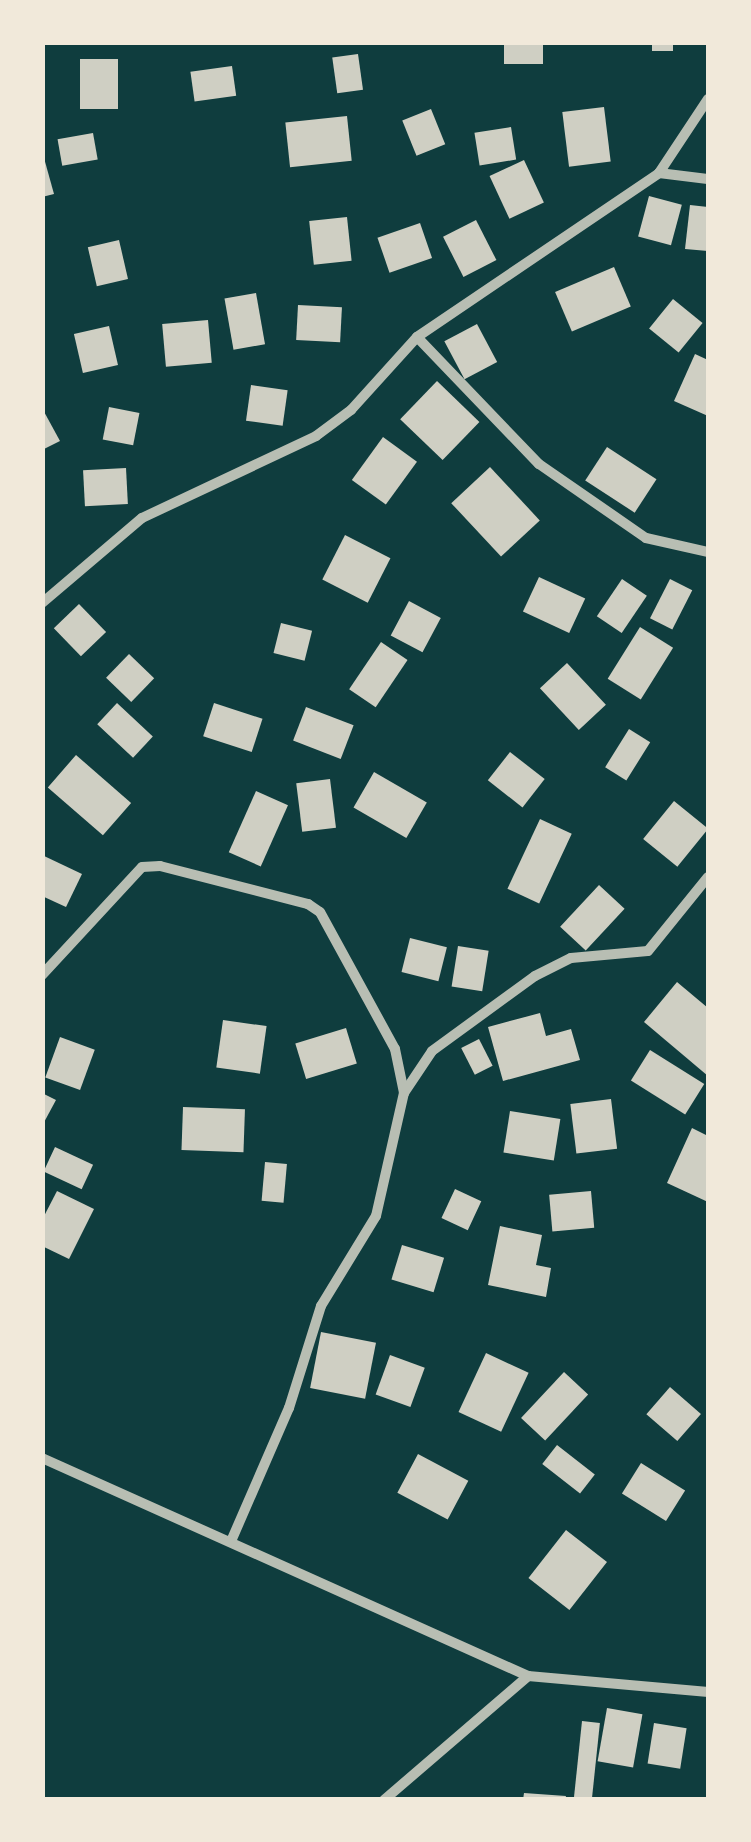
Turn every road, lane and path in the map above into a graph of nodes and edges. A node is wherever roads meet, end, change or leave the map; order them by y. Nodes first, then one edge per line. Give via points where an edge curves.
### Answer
1 (708, 98) edge
2 (658, 173) junction
3 (708, 179) edge
4 (417, 338) junction
5 (708, 552) edge
6 (42, 603) edge
7 (708, 878) edge
8 (42, 975) edge
9 (404, 1093) junction
10 (42, 1458) edge
11 (232, 1539) junction
12 (528, 1676) junction
13 (708, 1692) edge
14 (384, 1800) edge

1 - 2 street
2 - 3 street
2 - 4 street
4 - 5 street via 539,464 646,538
4 - 6 street via 351,410 316,436 142,518
7 - 9 street via 648,951 572,958 535,976 432,1052
8 - 9 street via 142,867 308,904 320,912 394,1049
9 - 11 street via 376,1216 322,1306 289,1408
10 - 11 street
11 - 12 street
12 - 13 street
12 - 14 street

